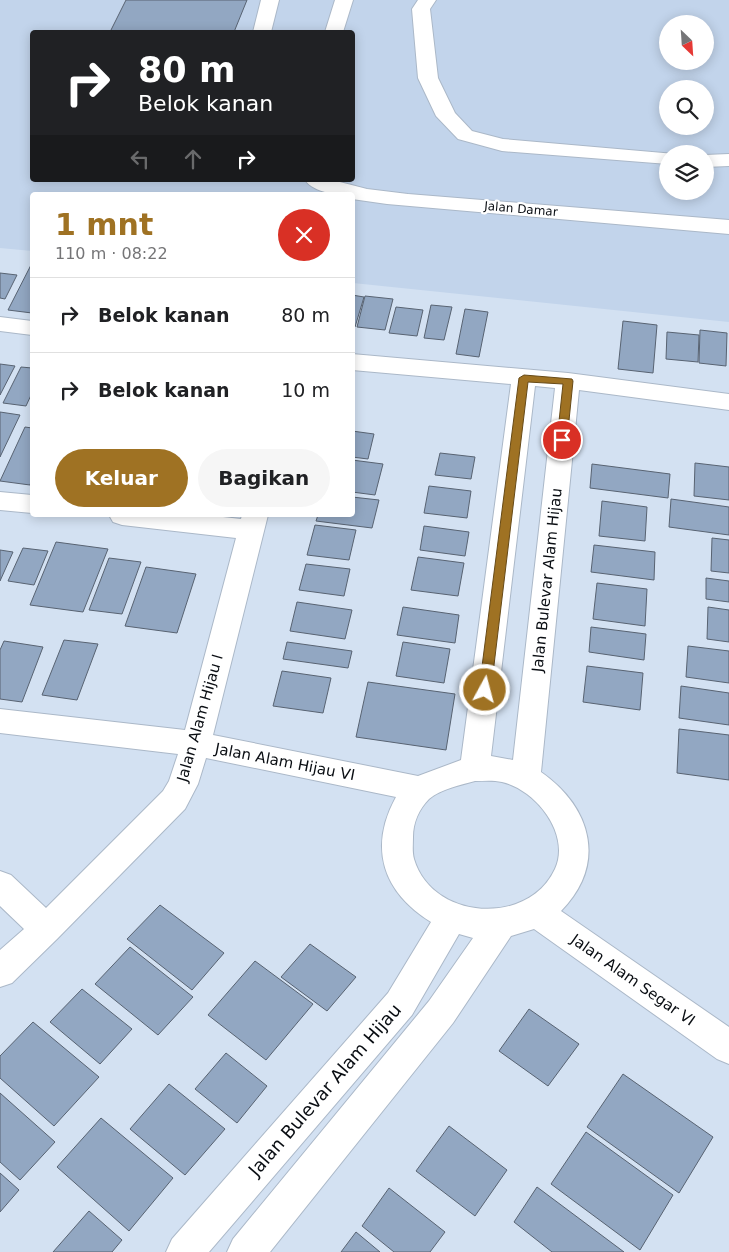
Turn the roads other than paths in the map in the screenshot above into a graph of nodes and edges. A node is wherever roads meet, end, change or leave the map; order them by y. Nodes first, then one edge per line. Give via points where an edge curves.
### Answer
1 (270, 0) edge
2 (344, 0) edge
3 (427, 0) edge
4 (262, 30) edge
5 (335, 30) edge
6 (659, 157) edge
7 (714, 160) edge
8 (729, 160) edge
9 (318, 182) edge
10 (729, 228) edge
11 (0, 324) edge
12 (30, 328) edge
13 (355, 362) edge
14 (524, 378) junction
15 (568, 381) junction
16 (729, 402) edge
17 (0, 501) edge
18 (30, 504) edge
19 (159, 517) edge
20 (253, 522) edge
21 (0, 721) edge
22 (196, 744) junction
23 (475, 768) junction
24 (526, 778) junction
25 (420, 789) junction
26 (0, 885) edge
27 (537, 913) junction
28 (451, 918) junction
29 (501, 924) junction
30 (46, 928) junction
31 (0, 972) edge
32 (729, 1047) edge
33 (186, 1252) edge
34 (246, 1252) edge

1 - 4 street
2 - 5 street
3 - 6 street via 420,9 428,78 446,116 464,135 502,145
7 - 8 street
9 - 10 street, Jalan Damar via 349,191 408,200
11 - 12 street
13 - 14 street
14 - 15 street
14 - 23 street
15 - 16 street
15 - 24 street, Jalan Bulevar Alam Hijau
17 - 18 street
19 - 20 street
20 - 22 street, Jalan Alam Hijau I
21 - 22 street, Jalan Alam Hijau VI
22 - 25 street, Jalan Alam Hijau VI
22 - 30 street, Jalan Alam Hijau I via 183,784 174,800
23 - 24 street via 501,769
23 - 25 street
24 - 27 street via 554,798 570,827 574,859 562,889
25 - 28 street via 402,813 395,843 402,873 422,900
26 - 30 street
27 - 29 street
27 - 32 street, Jalan Alam Segar VI
28 - 29 street via 476,924
28 - 33 street, Jalan Bulevar Alam Hijau via 400,1004
29 - 34 street via 441,1012
30 - 31 street, Jalan Alam Hijau I

